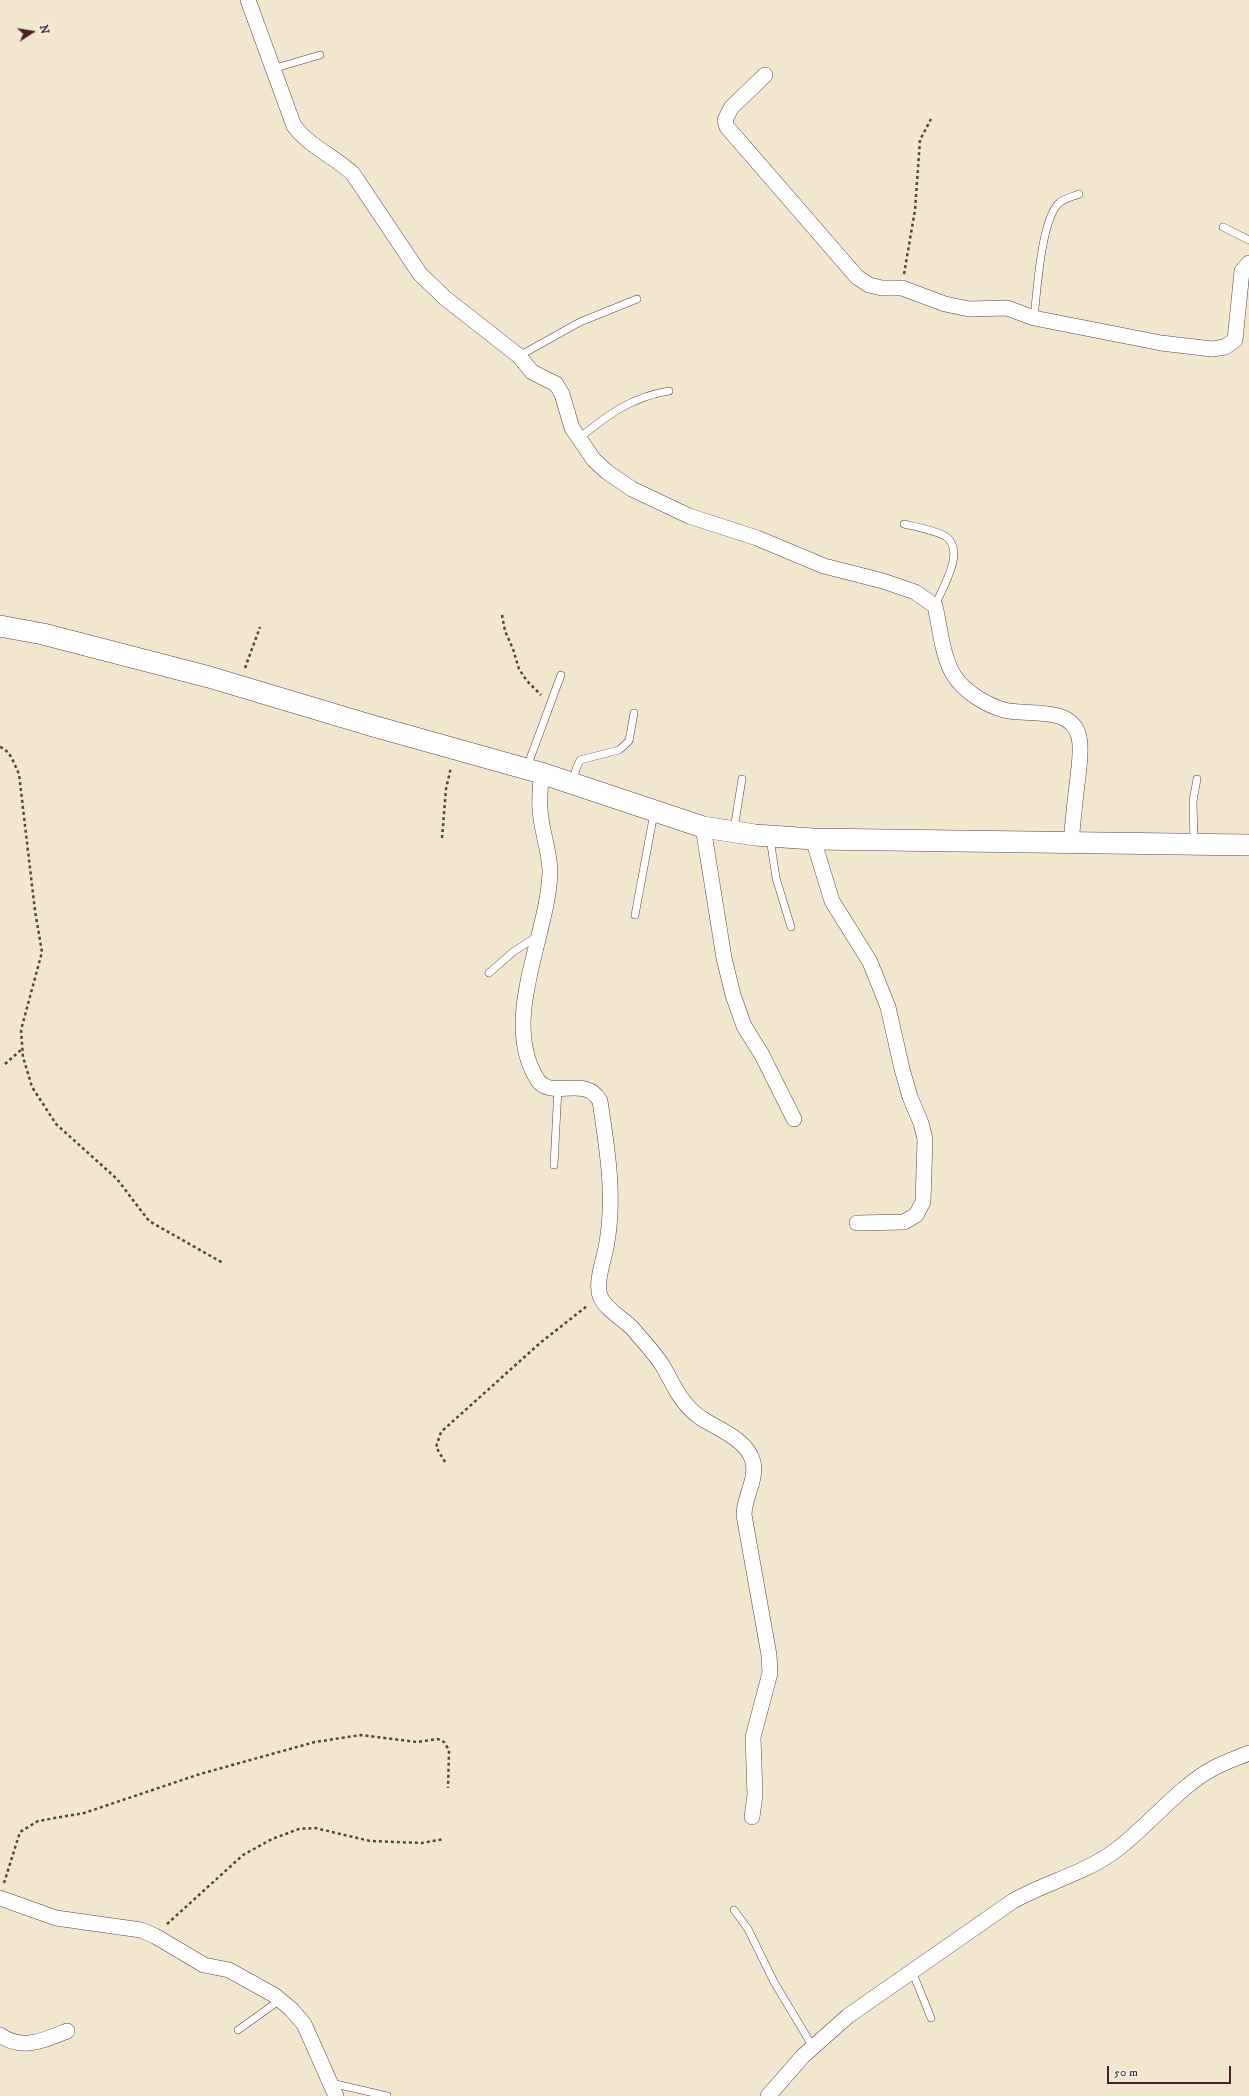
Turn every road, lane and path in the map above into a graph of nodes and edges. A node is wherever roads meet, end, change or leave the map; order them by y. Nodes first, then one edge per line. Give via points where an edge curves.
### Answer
1 (248, 0) edge
2 (320, 55) dead end
3 (272, 69) junction
4 (765, 75) dead end
5 (931, 119) dead end
6 (1079, 194) dead end
7 (1223, 227) dead end
8 (1249, 240) edge
9 (1249, 263) edge
10 (902, 288) junction
11 (638, 299) dead end
12 (1034, 318) junction
13 (519, 356) junction
14 (669, 391) dead end
15 (578, 438) junction
16 (904, 524) dead end
17 (935, 606) junction
18 (502, 615) dead end
19 (0, 626) edge
20 (260, 627) dead end
21 (561, 675) dead end
22 (238, 686) junction
23 (551, 703) junction
24 (634, 713) dead end
25 (0, 747) edge
26 (457, 750) junction
27 (534, 771) junction
28 (742, 779) dead end
29 (1197, 779) dead end
30 (573, 784) junction
31 (654, 810) junction
32 (703, 827) junction
33 (733, 832) junction
34 (769, 836) junction
35 (442, 838) dead end
36 (813, 839) junction
37 (1071, 843) junction
38 (1194, 844) junction
39 (1249, 845) edge
40 (635, 915) dead end
41 (791, 927) dead end
42 (540, 934) junction
43 (489, 973) dead end
44 (22, 1048) junction
45 (5, 1064) dead end
46 (558, 1088) junction
47 (794, 1119) dead end
48 (554, 1165) dead end
49 (857, 1223) dead end
50 (223, 1263) dead end
51 (600, 1296) junction
52 (445, 1462) dead end
53 (1249, 1753) edge
54 (448, 1788) dead end
55 (752, 1817) dead end
56 (444, 1839) dead end
57 (1, 1896) edge
58 (734, 1910) dead end
59 (154, 1936) junction
60 (912, 1971) junction
61 (280, 2000) junction
62 (931, 2018) dead end
63 (67, 2030) dead end
64 (238, 2030) dead end
65 (0, 2035) edge
66 (813, 2047) junction
67 (333, 2090) edge
68 (387, 2096) edge
69 (768, 2096) edge

1 - 3 street
2 - 3 lane
3 - 13 street via 294,126 315,147 340,161 353,174 420,274 445,298
4 - 10 street via 731,108 725,120 727,127 857,277 869,285
5 - 10 path via 920,140 915,210
6 - 12 lane via 1058,204 1049,220
7 - 8 lane
9 - 12 street via 1242,271 1235,340 1226,347 1212,349 1160,343
10 - 12 street via 945,304 969,309 1007,308
11 - 13 lane via 580,322
13 - 15 street via 532,372 556,384
14 - 15 lane via 634,400
15 - 17 street via 594,460 607,472 670,509 757,538 824,566 915,592
16 - 17 lane via 944,536 953,545 955,556
17 - 37 street via 953,674 966,688 991,706 1006,711 1051,714 1075,727 1079,737 1080,753
18 - 23 path via 505,631 527,682
19 - 22 street via 43,634
20 - 22 path
21 - 23 lane
22 - 26 street
23 - 27 lane
24 - 30 lane via 629,741 619,750 580,760
25 - 44 path via 6,749 19,774 42,952 21,1030
26 - 27 street
26 - 35 path via 447,782
27 - 30 street
27 - 42 street via 550,872
28 - 33 lane
29 - 38 lane via 1193,801
30 - 31 street
31 - 32 street
31 - 40 lane
32 - 33 street
32 - 47 street via 724,958 733,995 744,1026 762,1055
33 - 34 street
34 - 36 street
34 - 41 lane via 776,878
36 - 37 street
36 - 49 street via 832,901 870,962 888,1007 908,1090 925,1139 923,1202 916,1215 904,1222
37 - 38 street
38 - 39 street
42 - 43 lane via 513,952
42 - 46 street via 523,1015 525,1044 530,1067 538,1081 551,1089
44 - 45 path
44 - 50 path via 32,1087 56,1124 116,1179 149,1221
46 - 48 lane
46 - 51 street via 585,1088 596,1092 600,1101 612,1192 608,1242 599,1283
51 - 52 path via 540,1343 441,1432 436,1447
51 - 55 street via 654,1353 678,1397 689,1409 748,1450 753,1461 754,1474 744,1504 744,1515 770,1673 753,1737 755,1795
53 - 60 street via 1212,1769 1191,1784 1112,1853 1083,1870 1043,1885 1013,1901
54 - 57 path via 449,1750 444,1742 438,1739 417,1742 361,1736 315,1742 200,1774 84,1813 38,1821 20,1832
56 - 59 path via 422,1843 370,1841 315,1828 299,1829 272,1839 243,1855
57 - 59 street via 56,1918 141,1930
58 - 66 lane via 748,1929 774,1982
59 - 61 street via 204,1965 229,1970
60 - 62 lane
60 - 66 street via 848,2016
61 - 64 lane
61 - 67 street via 304,2024
63 - 65 street via 40,2042 22,2044
66 - 69 street
67 - 68 lane

